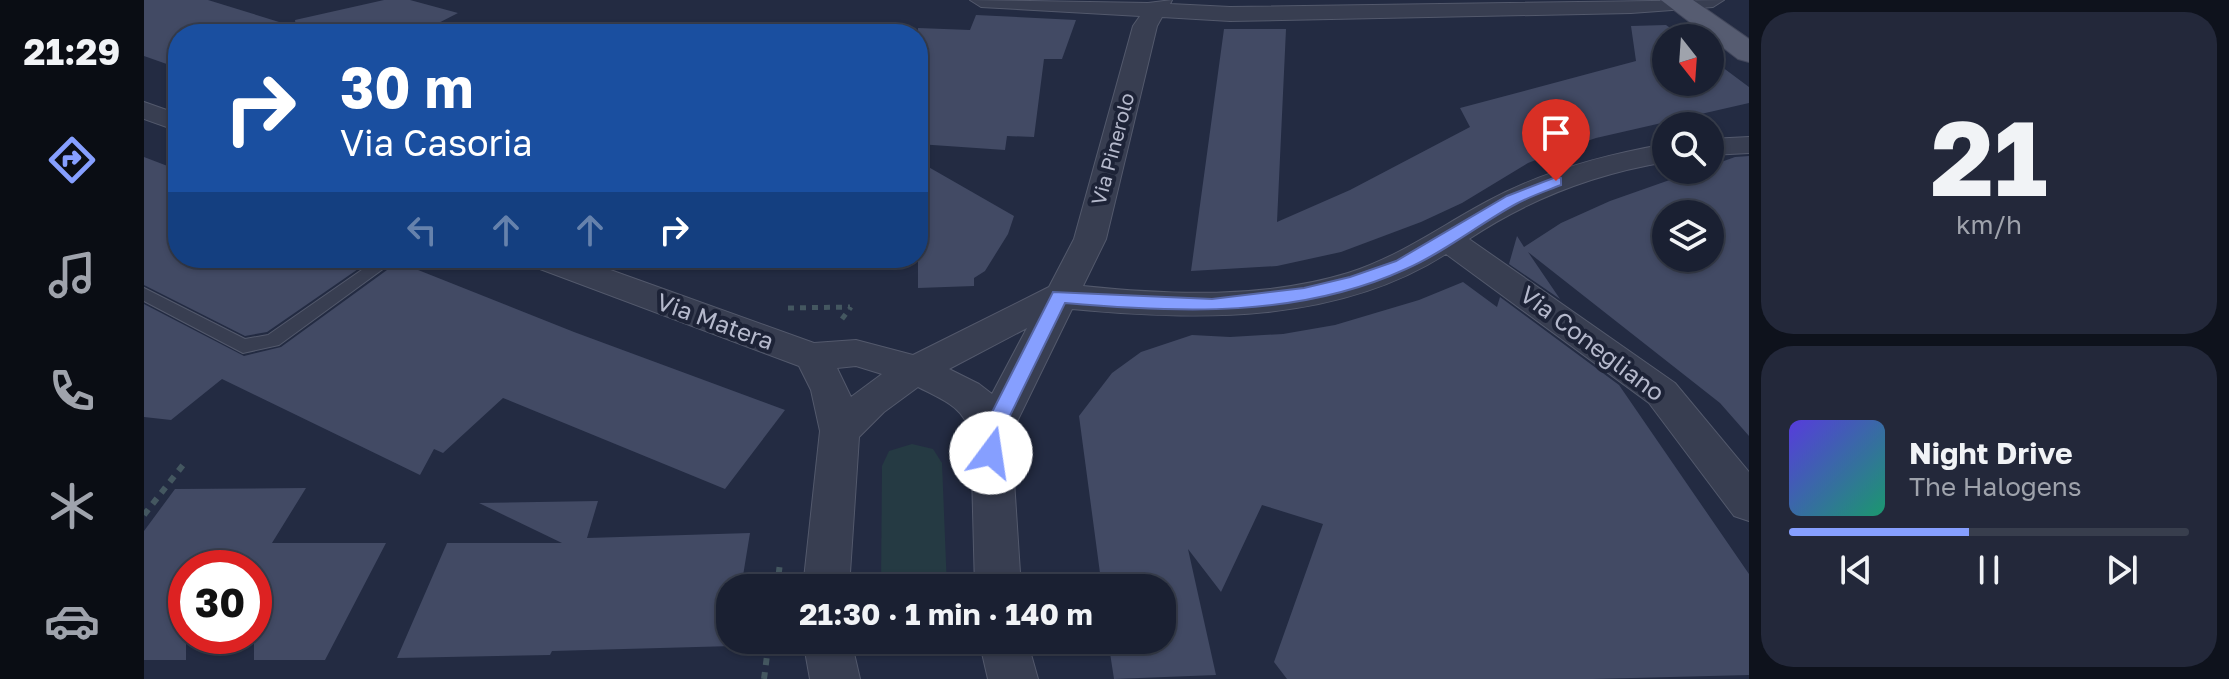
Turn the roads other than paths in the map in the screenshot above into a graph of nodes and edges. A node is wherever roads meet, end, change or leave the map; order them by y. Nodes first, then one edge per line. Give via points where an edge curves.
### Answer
1 (981, 0) edge
2 (1713, 0) edge
3 (1677, 2) edge
4 (1158, 5) edge
5 (1749, 53) edge
6 (144, 110) edge
7 (168, 119) edge
8 (1749, 145) edge
9 (1724, 146) edge
10 (1652, 156) edge
11 (1447, 239) junction
12 (376, 268) edge
13 (571, 268) edge
14 (144, 294) edge
15 (1059, 296) junction
16 (812, 357) junction
17 (916, 370) junction
18 (840, 431) junction
19 (991, 434) junction
20 (1749, 503) edge
21 (827, 574) edge
22 (997, 574) edge
23 (830, 654) edge
24 (1007, 654) edge
25 (835, 679) edge
26 (1013, 679) edge

1 - 4 street
2 - 3 street
3 - 4 street via 1230,14
3 - 5 main road
4 - 15 street, Via Pinerolo via 1145,26 1090,239
6 - 7 street
8 - 9 street
10 - 11 street via 1544,186
11 - 15 street via 1379,274 1277,299 1171,305
11 - 20 street, Via Conegliano via 1662,393
12 - 14 lane via 273,340 257,345 243,346
13 - 16 street, Via Matera
15 - 17 street
15 - 19 street, Via Pinerolo
16 - 17 street via 856,353
16 - 18 street via 830,390
17 - 18 street via 878,395
17 - 19 street via 978,404
18 - 21 street
19 - 22 street
23 - 25 street
24 - 26 street

